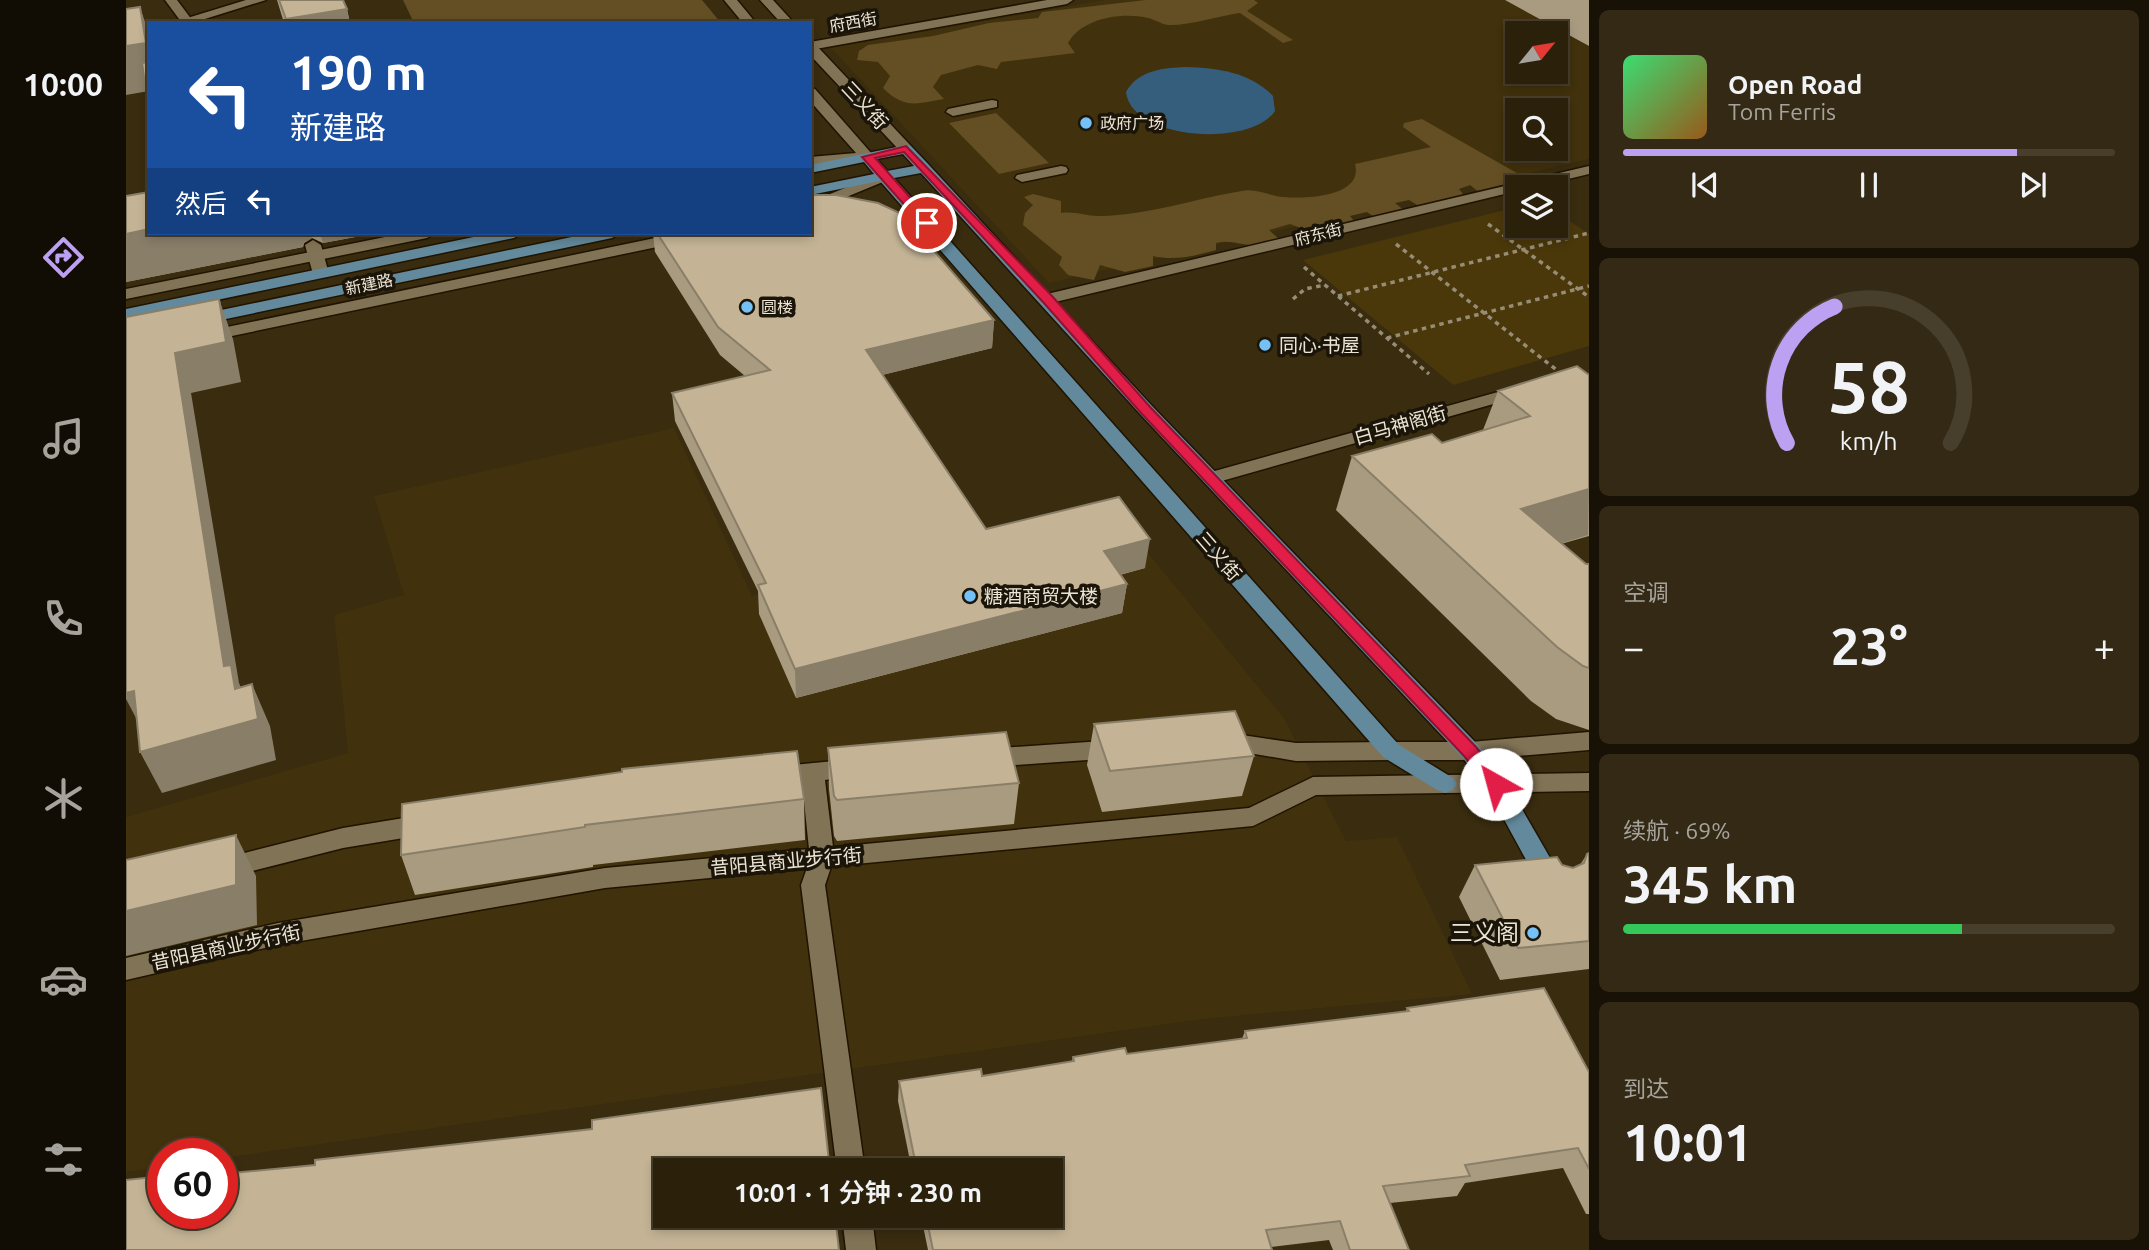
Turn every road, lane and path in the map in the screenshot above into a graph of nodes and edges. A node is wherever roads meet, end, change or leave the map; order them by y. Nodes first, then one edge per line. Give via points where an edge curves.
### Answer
1 (171, 0) edge
2 (260, 0) edge
3 (730, 0) edge
4 (766, 0) edge
5 (1067, 0) edge
6 (181, 21) edge
7 (185, 21) edge
8 (748, 21) edge
9 (786, 21) edge
10 (812, 47) edge
11 (812, 49) edge
12 (812, 94) edge
13 (992, 104) dead end
14 (953, 112) dead end
15 (906, 149) junction
16 (867, 157) junction
17 (812, 161) edge
18 (924, 168) junction
19 (812, 169) edge
20 (1061, 170) dead end
21 (1589, 170) edge
22 (886, 176) junction
23 (1022, 178) dead end
24 (812, 191) edge
25 (1456, 201) junction
26 (812, 209) edge
27 (854, 209) edge
28 (812, 210) edge
29 (897, 215) edge
30 (1368, 222) junction
31 (927, 223) junction
32 (1589, 233) edge
33 (414, 235) edge
34 (505, 235) edge
35 (602, 235) edge
36 (690, 235) edge
37 (1277, 244) junction
38 (315, 250) junction
39 (1523, 250) junction
40 (1432, 272) junction
41 (321, 274) junction
42 (1325, 285) junction
43 (1589, 286) edge
44 (1577, 289) junction
45 (126, 294) edge
46 (1338, 296) junction
47 (1589, 297) edge
48 (1047, 299) junction
49 (1293, 299) dead end
50 (1484, 313) junction
51 (126, 314) edge
52 (180, 323) edge
53 (1387, 338) junction
54 (181, 342) edge
55 (1429, 374) dead end
56 (1567, 378) joint
57 (1211, 478) junction
58 (1589, 741) edge
59 (1202, 742) edge
60 (1146, 746) edge
61 (1391, 751) junction
62 (1470, 751) junction
63 (965, 760) edge
64 (882, 766) edge
65 (812, 771) junction
66 (743, 779) edge
67 (1589, 782) edge
68 (1445, 784) junction
69 (1496, 784) junction
70 (449, 821) edge
71 (822, 858) junction
72 (203, 874) edge
73 (1554, 887) edge
74 (126, 969) edge
75 (848, 1158) edge
76 (858, 1228) edge
77 (861, 1250) edge

1 - 6 street
2 - 7 street
3 - 8 street
4 - 9 street
5 - 10 street, 府西街
11 - 15 street, 三义街
12 - 16 street, 三义街
13 - 14 street
15 - 16 main road
15 - 18 main road, 三义街
16 - 17 street
16 - 19 main road
16 - 22 main road, 三义街
18 - 22 main road
18 - 48 main road, 三义街
20 - 23 street
21 - 25 street, 府东街
22 - 24 main road
22 - 26 street
22 - 31 main road, 三义街
25 - 30 street, 府东街
25 - 39 path
27 - 28 street
29 - 31 street
30 - 37 street, 府东街
30 - 40 path
31 - 61 main road, 三义街
32 - 39 path
33 - 38 street
34 - 41 main road, 新建路
35 - 52 main road, 新建路
36 - 54 street
37 - 42 path
37 - 48 street, 府东街
38 - 41 street
38 - 45 street
39 - 40 path
39 - 44 path
40 - 46 path
40 - 50 path
41 - 51 main road, 新建路
42 - 46 path
42 - 49 path via 1305,289
43 - 44 path
44 - 47 path
44 - 50 path
46 - 53 path
48 - 57 main road, 三义街
50 - 53 path
50 - 56 path
53 - 55 path
56 - 57 street, 白马神阁街
57 - 62 main road, 三义街
58 - 62 street
59 - 61 street via 1229,740 1296,752
60 - 63 street
61 - 62 street
61 - 68 main road, 三义街
62 - 69 main road, 三义街
64 - 65 street
65 - 66 street
65 - 71 street
67 - 69 street, 昔阳县商业步行街
68 - 69 street, 昔阳县商业步行街
68 - 71 street, 昔阳县商业步行街 via 1313,786 1252,817
69 - 73 main road, 三义街
70 - 72 street via 343,838
71 - 74 street, 昔阳县商业步行街 via 604,878 278,934
71 - 75 street via 813,885
76 - 77 street

